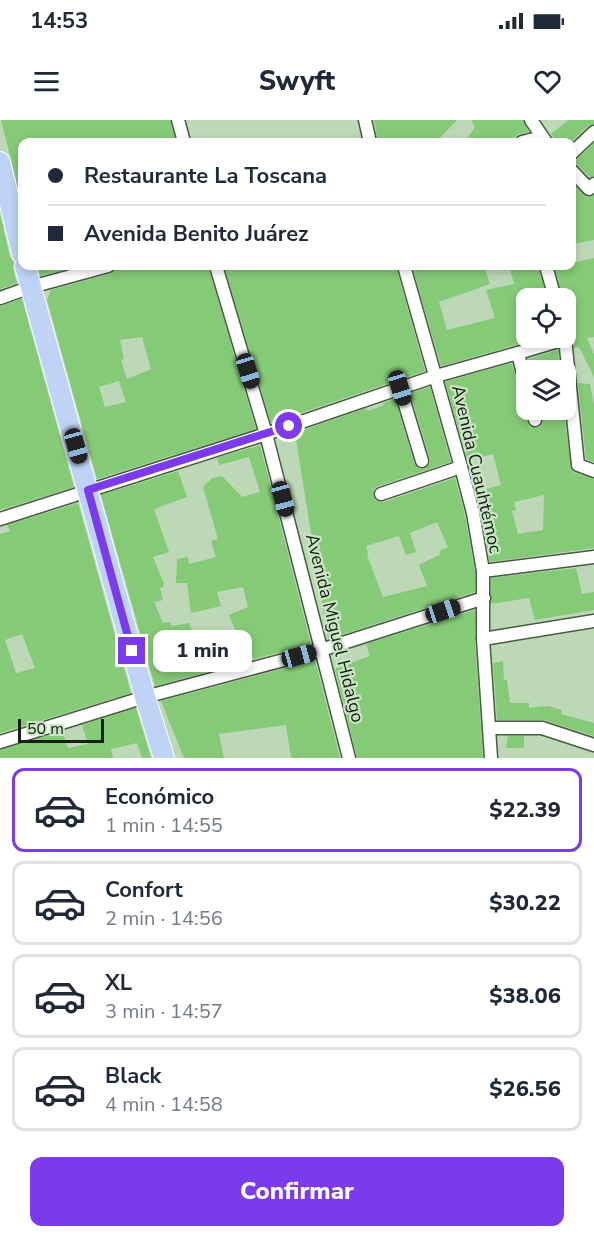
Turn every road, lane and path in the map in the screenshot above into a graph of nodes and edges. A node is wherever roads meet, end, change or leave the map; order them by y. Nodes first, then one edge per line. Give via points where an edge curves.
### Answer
1 (178, 120) edge
2 (365, 120) edge
3 (531, 120) edge
4 (594, 132) edge
5 (183, 138) edge
6 (369, 138) edge
7 (543, 138) edge
8 (576, 149) edge
9 (0, 162) edge
10 (576, 174) edge
11 (592, 187) edge
12 (18, 237) edge
13 (26, 270) edge
14 (93, 270) edge
15 (217, 270) edge
16 (405, 270) edge
17 (547, 270) edge
18 (31, 287) junction
19 (552, 288) edge
20 (0, 298) edge
21 (536, 348) edge
22 (566, 348) edge
23 (518, 354) junction
24 (520, 360) edge
25 (436, 376) junction
26 (400, 388) junction
27 (266, 434) junction
28 (422, 461) dead end
29 (461, 467) junction
30 (594, 471) edge
31 (88, 490) junction
32 (381, 494) dead end
33 (0, 519) edge
34 (594, 557) edge
35 (483, 571) junction
36 (484, 598) junction
37 (594, 621) edge
38 (483, 639) junction
39 (321, 650) junction
40 (145, 697) junction
41 (489, 728) junction
42 (0, 742) edge
43 (594, 745) edge
44 (164, 758) edge
45 (349, 758) edge
46 (491, 758) edge

1 - 5 street
2 - 6 street
3 - 7 street
4 - 8 street
9 - 12 main road
10 - 11 street
13 - 18 main road
14 - 18 street
15 - 27 street, Avenida Miguel Hidalgo
16 - 25 street, Avenida Cuauhtémoc
17 - 19 street
18 - 20 street
18 - 31 main road
21 - 23 street
22 - 30 street via 578,465
23 - 24 street
23 - 25 street
25 - 26 street
25 - 29 street, Avenida Cuauhtémoc
26 - 27 street
26 - 28 street
27 - 31 street
27 - 39 street, Avenida Miguel Hidalgo
29 - 32 street
29 - 35 street, Avenida Cuauhtémoc
31 - 33 street
31 - 40 main road
34 - 35 street
35 - 36 street, Avenida Cuauhtémoc
36 - 38 street, Avenida Cuauhtémoc
36 - 39 street
37 - 38 street
38 - 41 street, Avenida Cuauhtémoc
39 - 40 street
39 - 45 street, Avenida Miguel Hidalgo
40 - 42 street
40 - 44 main road
41 - 43 street via 542,728
41 - 46 street, Avenida Cuauhtémoc

